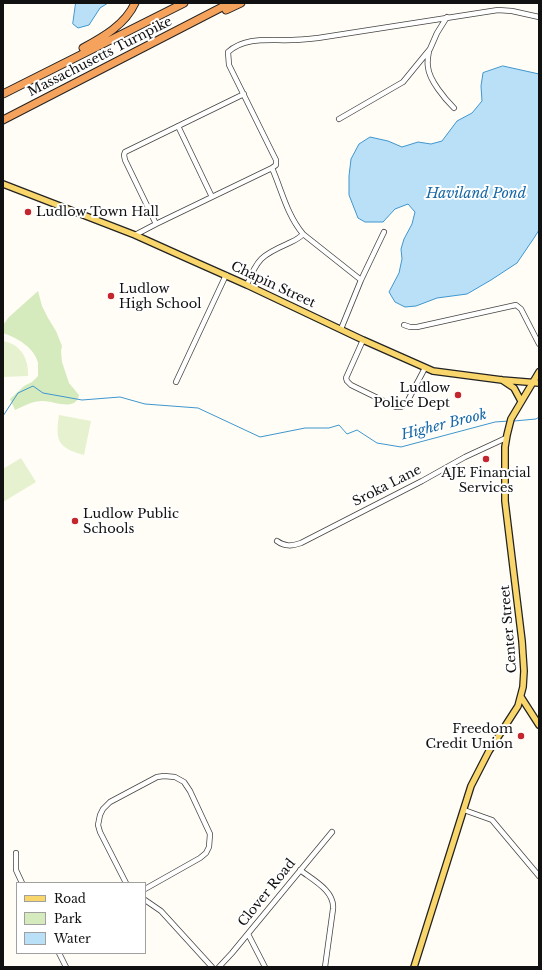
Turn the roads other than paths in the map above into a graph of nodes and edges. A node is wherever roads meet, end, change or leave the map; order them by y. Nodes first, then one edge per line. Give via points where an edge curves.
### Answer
1 (135, 3) edge
2 (184, 3) edge
3 (230, 3) edge
4 (241, 3) edge
5 (447, 17) junction
6 (539, 17) edge
7 (160, 40) junction
8 (430, 49) junction
9 (4, 94) edge
10 (244, 94) junction
11 (454, 108) dead end
12 (339, 119) dead end
13 (3, 120) edge
14 (178, 126) junction
15 (272, 168) junction
16 (3, 184) edge
17 (212, 197) junction
18 (156, 224) junction
19 (384, 232) dead end
20 (303, 234) junction
21 (135, 236) junction
22 (226, 275) junction
23 (361, 280) junction
24 (247, 285) junction
25 (404, 325) dead end
26 (341, 329) junction
27 (363, 340) junction
28 (539, 344) edge
29 (425, 368) junction
30 (539, 372) edge
31 (502, 380) junction
32 (176, 382) dead end
33 (536, 382) edge
34 (521, 401) junction
35 (506, 438) junction
36 (277, 542) dead end
37 (521, 697) junction
38 (539, 725) edge
39 (464, 810) junction
40 (332, 832) dead end
41 (16, 853) dead end
42 (300, 870) junction
43 (539, 876) edge
44 (22, 882) edge
45 (125, 882) edge
46 (146, 888) edge
47 (146, 901) edge
48 (248, 934) junction
49 (59, 954) edge
50 (66, 967) edge
51 (212, 967) edge
52 (219, 967) edge
53 (265, 967) edge
54 (325, 967) edge
55 (414, 967) edge

1 - 9 highway via 112,31
2 - 9 highway, Massachusetts Turnpike
3 - 7 highway, Massachusetts Turnpike
4 - 7 highway
5 - 6 street via 505,10
5 - 8 street
5 - 10 street via 307,39 255,40 238,45 228,52 230,65
7 - 13 highway, Massachusetts Turnpike
8 - 11 street via 427,67 439,90
8 - 12 street via 403,82
10 - 14 street
10 - 15 street via 276,160 276,165
14 - 17 street
14 - 18 street via 128,150 124,155
15 - 17 street
15 - 20 street via 291,216
16 - 21 main road, Chapin Street
17 - 18 street
18 - 21 street
19 - 23 street
20 - 23 street
20 - 24 street via 260,259 252,270
21 - 22 main road, Chapin Street
22 - 24 main road, Chapin Street
22 - 32 street
23 - 26 street
24 - 26 main road, Chapin Street
25 - 28 street via 417,327 516,305 522,309
26 - 27 main road, Chapin Street
27 - 29 main road, Chapin Street
27 - 29 street via 346,378 347,381 396,407 406,404
29 - 31 main road, Chapin Street via 440,373
30 - 33 main road, Center Street
31 - 33 main road, Chapin Street
31 - 34 main road via 514,388
33 - 34 main road, Center Street
34 - 35 main road, Center Street via 511,419
35 - 36 street, Sroka Lane via 301,543 287,546
35 - 37 main road, Center Street via 506,502 524,671
37 - 38 main road
37 - 39 main road, Center Street via 518,706 480,766
39 - 43 street via 492,820
39 - 55 main road, Center Street
40 - 42 street, Clover Road
41 - 44 street via 16,870
42 - 48 street, Clover Road
42 - 54 street via 329,893 333,901
45 - 46 street via 100,832 98,822 101,812 110,802 154,778 175,777 184,782 190,791 209,831 210,844 200,858
47 - 51 street via 161,911
48 - 52 street, Clover Road
48 - 53 street
49 - 50 street

